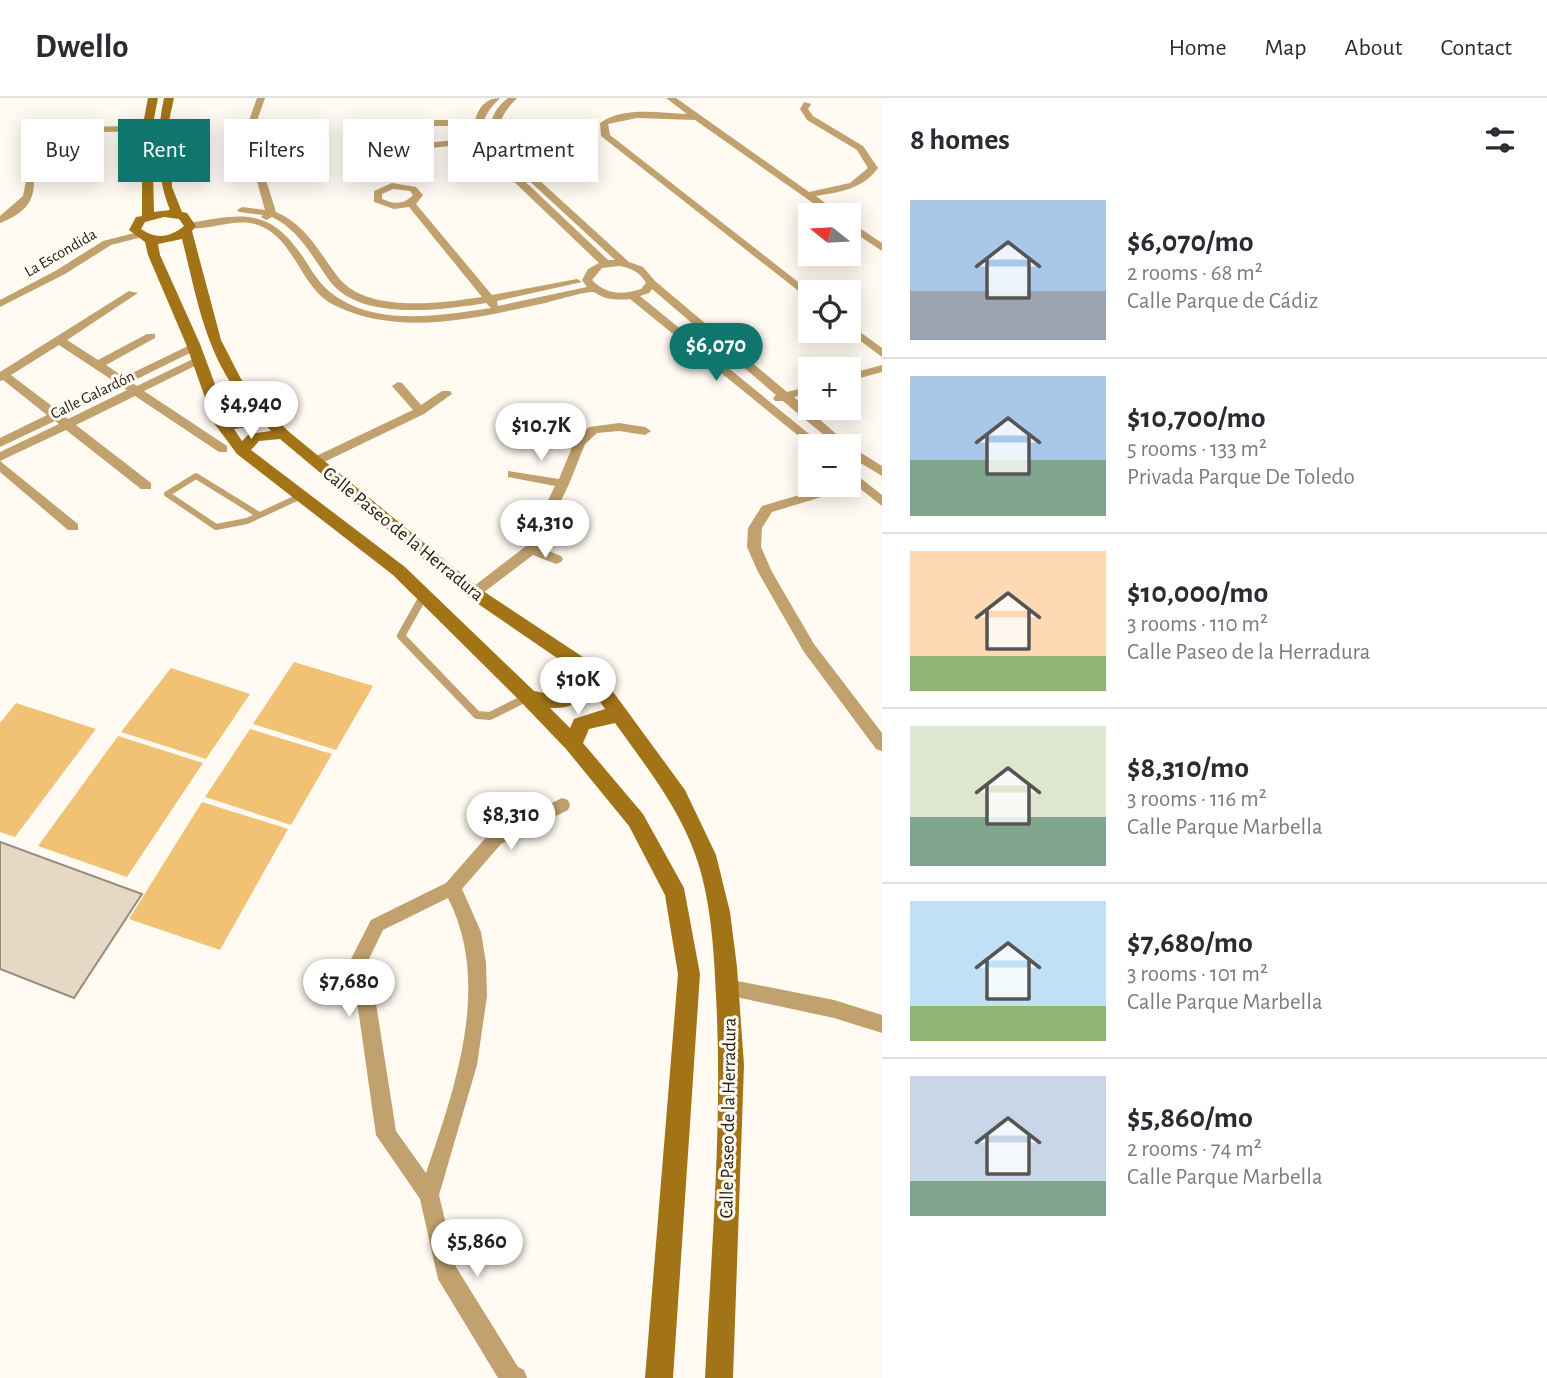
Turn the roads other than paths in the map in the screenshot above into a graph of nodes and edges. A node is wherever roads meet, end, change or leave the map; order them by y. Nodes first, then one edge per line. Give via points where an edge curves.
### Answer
1 (153, 98) edge
2 (169, 98) edge
3 (261, 98) edge
4 (478, 98) edge
5 (513, 98) edge
6 (670, 98) edge
7 (491, 101) edge
8 (807, 104) dead end
9 (696, 117) junction
10 (149, 119) edge
11 (479, 119) edge
12 (118, 129) edge
13 (148, 182) edge
14 (520, 182) edge
15 (807, 195) junction
16 (819, 203) edge
17 (411, 204) dead end
18 (271, 213) junction
19 (148, 216) junction
20 (0, 220) edge
21 (258, 221) junction
22 (184, 222) junction
23 (861, 233) edge
24 (145, 237) junction
25 (882, 248) edge
26 (606, 264) junction
27 (625, 264) junction
28 (651, 283) junction
29 (590, 284) junction
30 (798, 288) edge
31 (133, 293) dead end
32 (633, 296) junction
33 (490, 297) junction
34 (0, 304) edge
35 (496, 308) junction
36 (151, 336) dead end
37 (861, 337) edge
38 (60, 340) junction
39 (197, 353) junction
40 (882, 354) edge
41 (98, 365) junction
42 (882, 368) edge
43 (861, 374) edge
44 (2, 376) edge
45 (123, 382) junction
46 (398, 386) dead end
47 (136, 391) junction
48 (798, 393) edge
49 (446, 394) dead end
50 (785, 397) junction
51 (765, 401) junction
52 (260, 411) junction
53 (421, 411) junction
54 (56, 415) junction
55 (221, 423) junction
56 (67, 424) junction
57 (645, 431) dead end
58 (283, 434) junction
59 (804, 434) edge
60 (830, 434) edge
61 (0, 443) edge
62 (232, 450) junction
63 (0, 457) edge
64 (861, 458) edge
65 (316, 461) junction
66 (3, 472) edge
67 (882, 472) edge
68 (513, 474) dead end
69 (563, 484) junction
70 (146, 486) dead end
71 (861, 488) edge
72 (301, 496) junction
73 (803, 497) edge
74 (882, 502) edge
75 (259, 515) junction
76 (73, 527) dead end
77 (531, 549) junction
78 (556, 559) dead end
79 (474, 593) junction
80 (424, 595) junction
81 (586, 668) junction
82 (528, 697) junction
83 (621, 716) junction
84 (573, 744) junction
85 (882, 746) edge
86 (562, 805) dead end
87 (452, 888) junction
88 (727, 987) junction
89 (882, 1024) edge
90 (429, 1195) junction
91 (516, 1378) edge
92 (659, 1378) edge
93 (719, 1378) edge

1 - 10 main road
2 - 22 main road, Calle Paseo de la Herradura via 164,121 166,187
3 - 18 street via 248,135
4 - 7 street
5 - 27 street via 493,120 502,151
6 - 9 street
7 - 11 street
8 - 15 street via 804,109 810,117 860,148 873,169 860,181
9 - 15 street
9 - 30 street via 621,117 604,123 603,129 606,136
12 - 20 street via 57,130 38,139 27,159 33,181 30,197
13 - 19 main road
14 - 26 street
15 - 16 street
17 - 33 street
18 - 21 street
18 - 22 street via 236,211
18 - 33 street via 299,229 335,282 349,294 375,303 429,307
19 - 22 main road
19 - 24 main road via 135,225
21 - 22 street
21 - 35 street via 282,235 318,288 339,304 397,318
22 - 24 main road via 164,240
22 - 52 main road, Calle Paseo de la Herradura via 214,340 234,380
23 - 25 street
24 - 34 street, La Escondida via 107,243
24 - 39 main road, Calle Paseo de la Herradura
26 - 27 street
26 - 29 street via 588,273
27 - 28 street via 649,275
28 - 32 street
28 - 50 street
29 - 32 street via 619,297
29 - 33 street
29 - 35 street
31 - 38 street
32 - 51 street
33 - 35 street
36 - 41 street
37 - 40 street
38 - 41 street
38 - 44 street
39 - 45 street, Calle Galardón
39 - 47 street, Calle Galardón
39 - 55 main road, Calle Paseo de la Herradura
41 - 45 street
42 - 43 street
44 - 54 street
45 - 47 street
45 - 54 street, Calle Galardón
46 - 53 street
47 - 56 street, Calle Galardón
47 - 62 street
48 - 50 street
49 - 53 street
50 - 51 street
50 - 60 street
51 - 59 street
52 - 55 main road via 250,422
52 - 58 main road, Calle Paseo de la Herradura
53 - 65 street
54 - 56 street
54 - 61 street, Calle Galardón
55 - 62 main road, Calle Paseo de la Herradura
56 - 63 street, Calle Galardón
56 - 70 street
57 - 69 street via 593,430 579,443
58 - 62 main road via 254,437
58 - 65 main road, Calle Paseo de la Herradura
62 - 72 main road, Calle Paseo de la Herradura
64 - 67 street
65 - 79 main road, Calle Paseo de la Herradura
66 - 76 street
68 - 69 street
69 - 77 street
71 - 74 street
72 - 75 lane
72 - 80 main road, Calle Paseo de la Herradura via 400,571
73 - 85 street via 767,509 755,528 754,547 809,648
75 - 75 lane via 233,526 216,527 167,494 196,476
77 - 78 street
77 - 79 street
79 - 81 main road, Calle Paseo de la Herradura
80 - 82 main road, Calle Paseo de la Herradura
80 - 82 lane via 401,636 477,715 490,716
81 - 82 main road via 576,696 552,702
81 - 83 main road, Calle Paseo de la Herradura
82 - 84 main road, Calle Paseo de la Herradura
83 - 84 main road via 581,724
83 - 88 main road, Calle Paseo de la Herradura via 678,796 706,855 719,912
84 - 92 main road, Calle Paseo de la Herradura via 636,820 656,853 676,894 683,928 689,974
86 - 87 street via 495,839
87 - 90 street via 472,932 479,1005 454,1122
87 - 90 street via 377,925 360,959 386,1135
88 - 89 street
88 - 93 main road, Calle Paseo de la Herradura via 732,1065
90 - 91 street via 446,1271 510,1376

